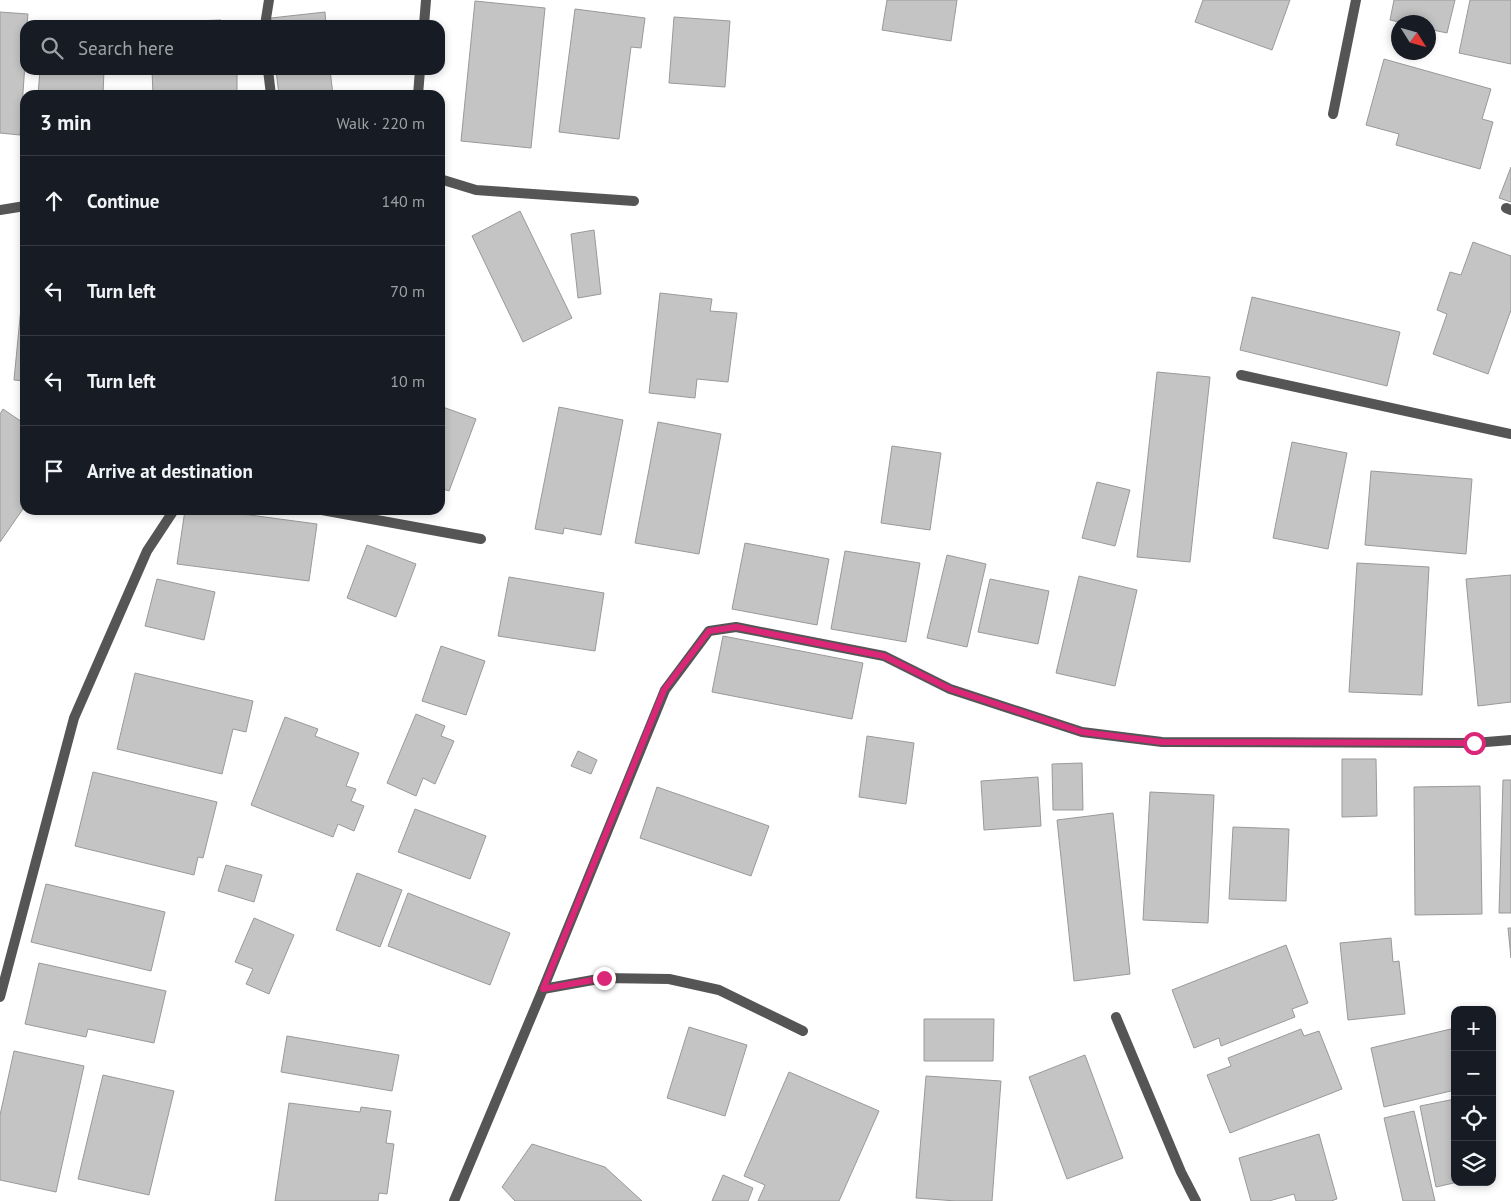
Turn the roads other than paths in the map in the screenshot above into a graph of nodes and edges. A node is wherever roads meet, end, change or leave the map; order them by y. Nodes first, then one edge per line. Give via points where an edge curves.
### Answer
1 (269, 0) edge
2 (426, 0) edge
3 (1356, 0) edge
4 (266, 20) edge
5 (424, 20) edge
6 (269, 75) edge
7 (420, 75) edge
8 (270, 90) edge
9 (418, 90) edge
10 (1333, 114) dead end
11 (445, 181) edge
12 (634, 201) dead end
13 (20, 207) edge
14 (0, 210) edge
15 (1240, 375) dead end
16 (1511, 434) edge
17 (171, 515) edge
18 (350, 515) edge
19 (481, 538) dead end
20 (1511, 740) edge
21 (543, 989) junction
22 (0, 997) edge
23 (1116, 1017) dead end
24 (803, 1031) dead end
25 (454, 1201) edge
26 (1196, 1201) edge

1 - 4 street
2 - 5 street
3 - 10 street
6 - 8 street
7 - 9 street
11 - 12 street via 476,190
13 - 14 street
15 - 16 street
17 - 22 street via 147,551 74,718
18 - 19 street
20 - 21 street via 1474,743 1162,742 1082,732 950,689 884,656 736,627 709,631 664,690
21 - 24 street via 604,978 669,979 719,990
21 - 25 street
23 - 26 street

